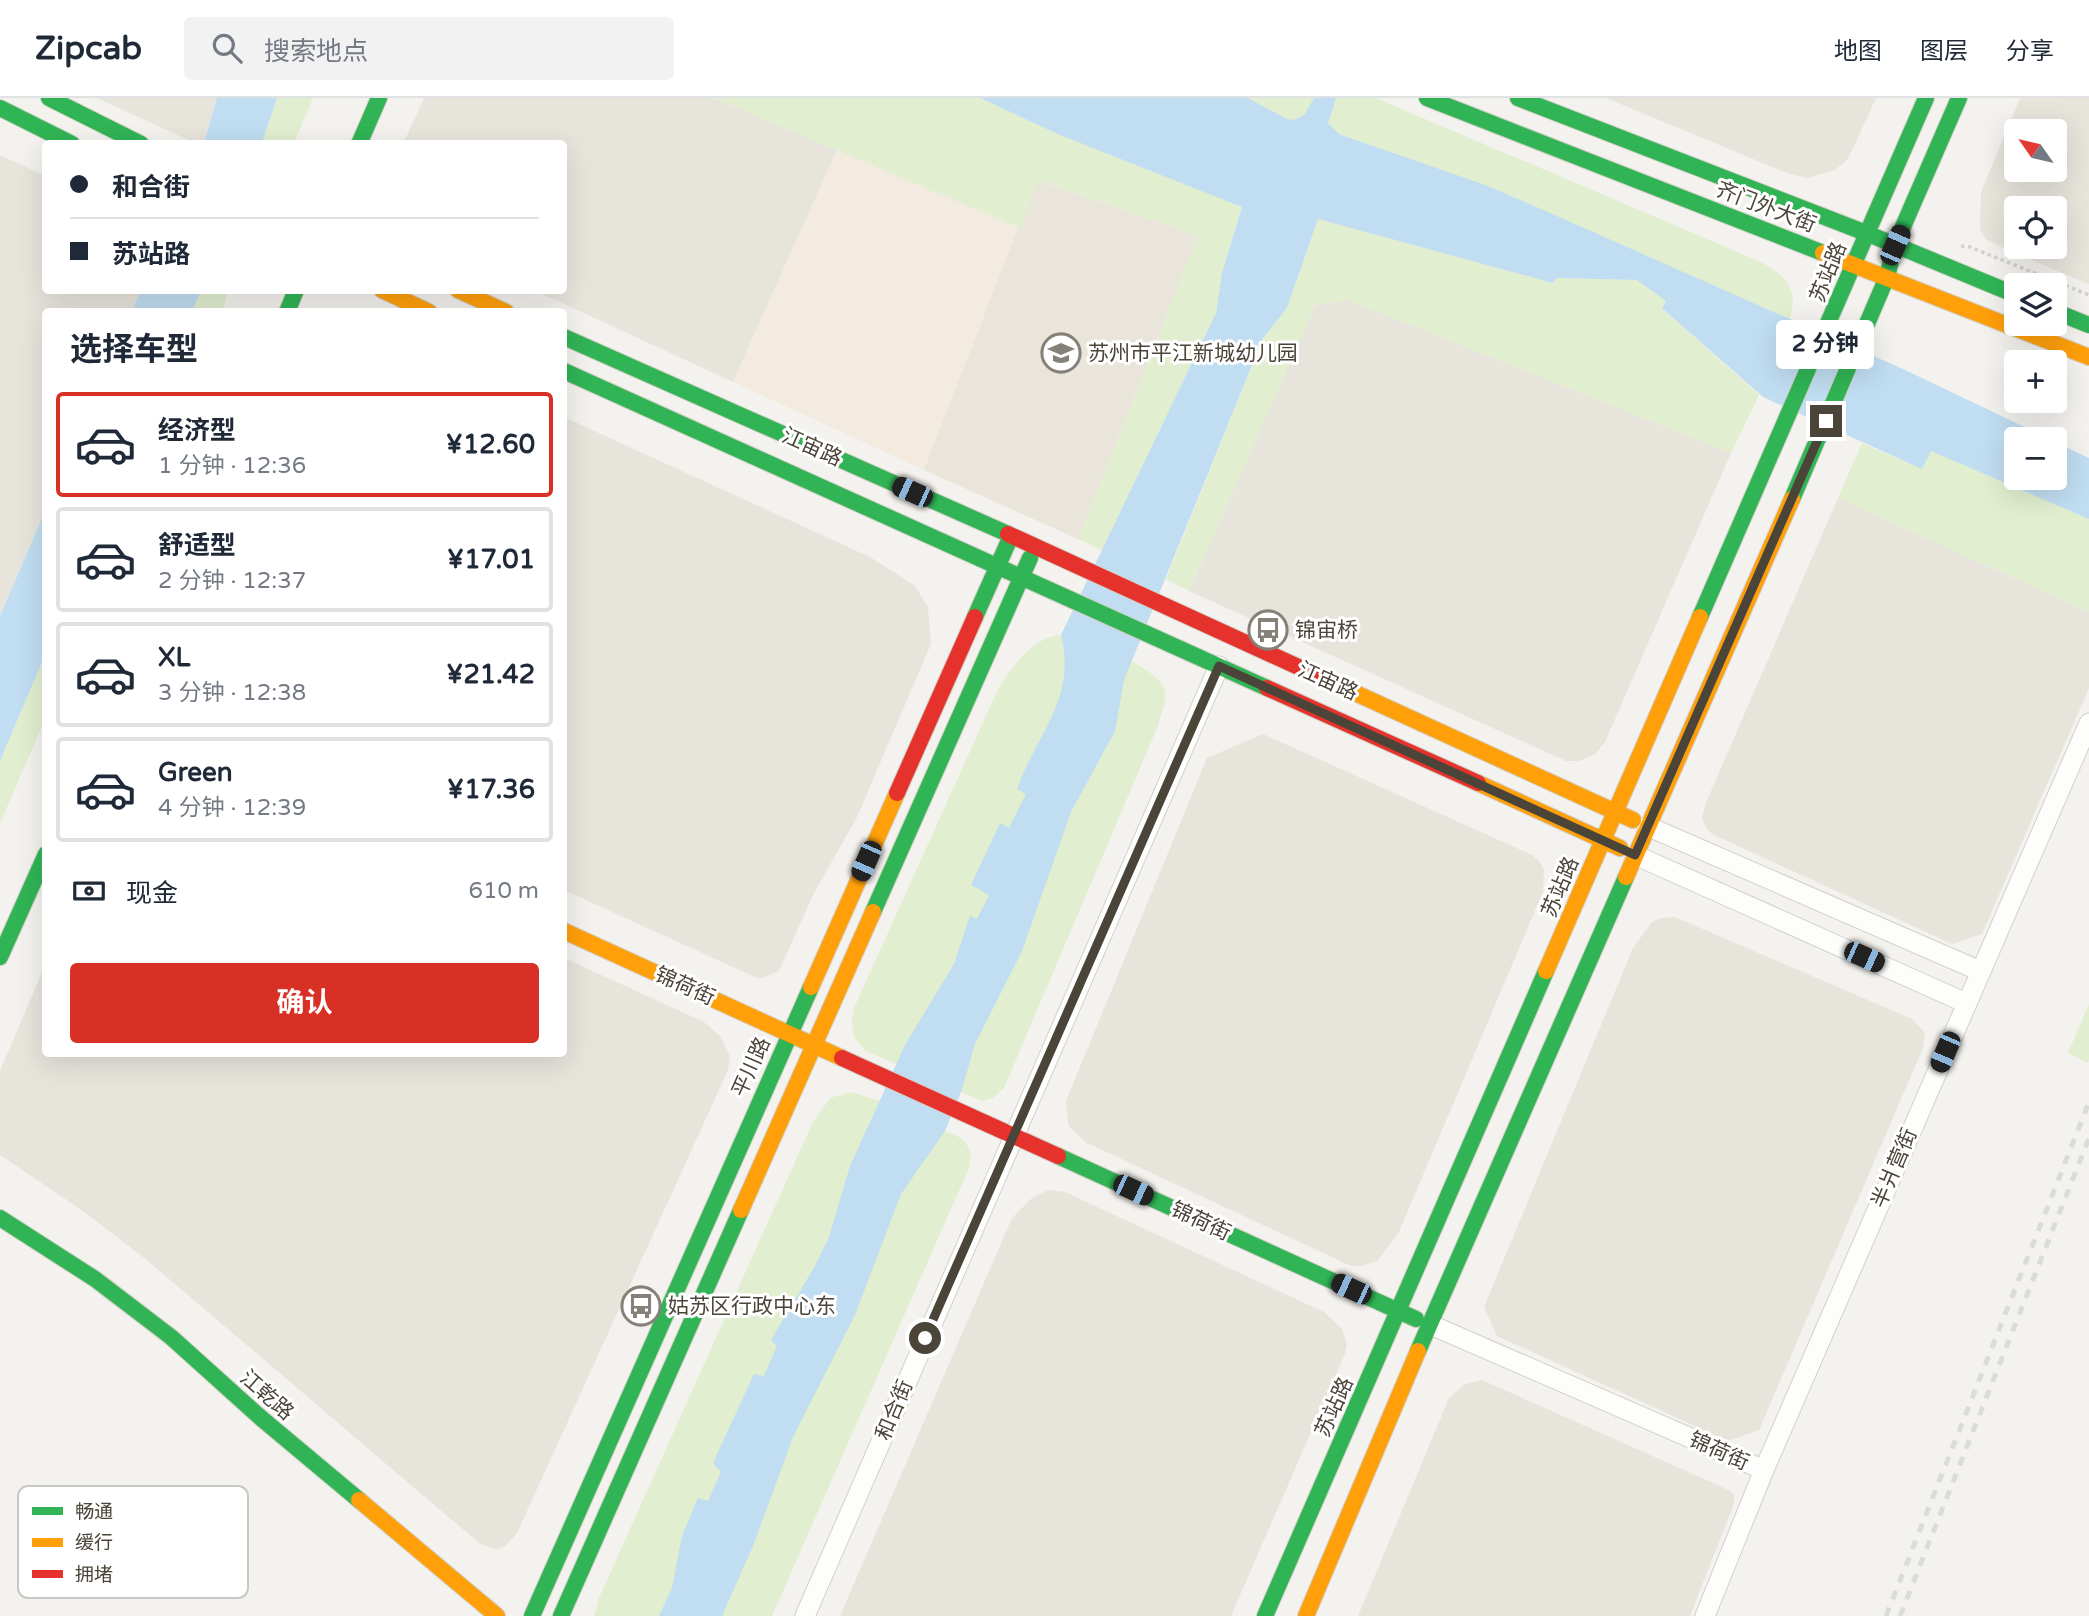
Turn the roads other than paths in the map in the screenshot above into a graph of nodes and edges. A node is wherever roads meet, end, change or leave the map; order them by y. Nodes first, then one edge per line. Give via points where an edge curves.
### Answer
1 (49, 98) edge
2 (379, 98) edge
3 (1427, 98) edge
4 (1518, 98) edge
5 (1926, 98) edge
6 (1959, 98) edge
7 (0, 108) edge
8 (64, 140) edge
9 (133, 140) edge
10 (361, 140) edge
11 (1866, 233) junction
12 (1895, 245) junction
13 (1853, 264) junction
14 (1887, 277) junction
15 (2004, 290) edge
16 (391, 294) edge
17 (467, 294) edge
18 (420, 308) edge
19 (497, 308) edge
20 (2067, 316) edge
21 (2089, 325) edge
22 (567, 338) edge
23 (2089, 357) edge
24 (567, 372) edge
25 (1012, 536) junction
26 (1035, 546) junction
27 (998, 565) junction
28 (1022, 576) junction
29 (1219, 666) junction
30 (2089, 723) edge
31 (1616, 812) junction
32 (1647, 826) junction
33 (1603, 840) junction
34 (1635, 855) junction
35 (42, 864) edge
36 (567, 932) edge
37 (0, 957) edge
38 (1980, 971) junction
39 (1966, 1003) junction
40 (789, 1033) junction
41 (813, 1044) junction
42 (1013, 1135) junction
43 (0, 1218) edge
44 (1399, 1311) junction
45 (1429, 1324) junction
46 (1764, 1471) junction
47 (497, 1616) edge
48 (532, 1616) edge
49 (561, 1616) edge
50 (805, 1616) edge
51 (1265, 1616) edge
52 (1306, 1616) edge
53 (1705, 1616) edge

1 - 9 street
2 - 10 street
3 - 13 street, 齐门外大街
4 - 11 street, 齐门外大街
5 - 11 street, 苏站路
6 - 12 street
7 - 8 street
11 - 12 street, 齐门外大街
11 - 13 street, 苏站路
12 - 14 street
12 - 15 street, 齐门外大街
13 - 14 street, 齐门外大街
13 - 31 street, 苏站路
14 - 23 street, 齐门外大街
14 - 32 street
16 - 18 street
17 - 19 street
20 - 21 street
22 - 25 street, 江宙路
24 - 27 street, 江宙路
25 - 26 street, 江宙路
25 - 27 street, 平川路
26 - 28 street
26 - 31 street, 江宙路
27 - 28 street, 江宙路
27 - 40 street, 平川路
28 - 29 street, 江宙路
28 - 41 street
29 - 33 street, 江宙路
29 - 42 street, 和合街
30 - 38 street, 半爿营街
31 - 32 street, 江宙路
31 - 33 street, 苏站路
32 - 34 street
32 - 38 street, 江宙路
33 - 34 street, 江宙路
33 - 44 street, 苏站路
34 - 39 street, 江宙路
34 - 45 street
35 - 37 street
36 - 40 street, 锦荷街
38 - 39 street, 半爿营街
39 - 46 street, 半爿营街
40 - 41 street, 锦荷街
40 - 48 street, 平川路
41 - 42 street, 锦荷街
41 - 49 street
42 - 44 street, 锦荷街
42 - 50 street, 和合街
43 - 47 street, 江乾路 via 95,1279 171,1337
44 - 45 street, 锦荷街
44 - 51 street, 苏站路
45 - 46 street, 锦荷街
45 - 52 street
46 - 53 street, 半爿营街

